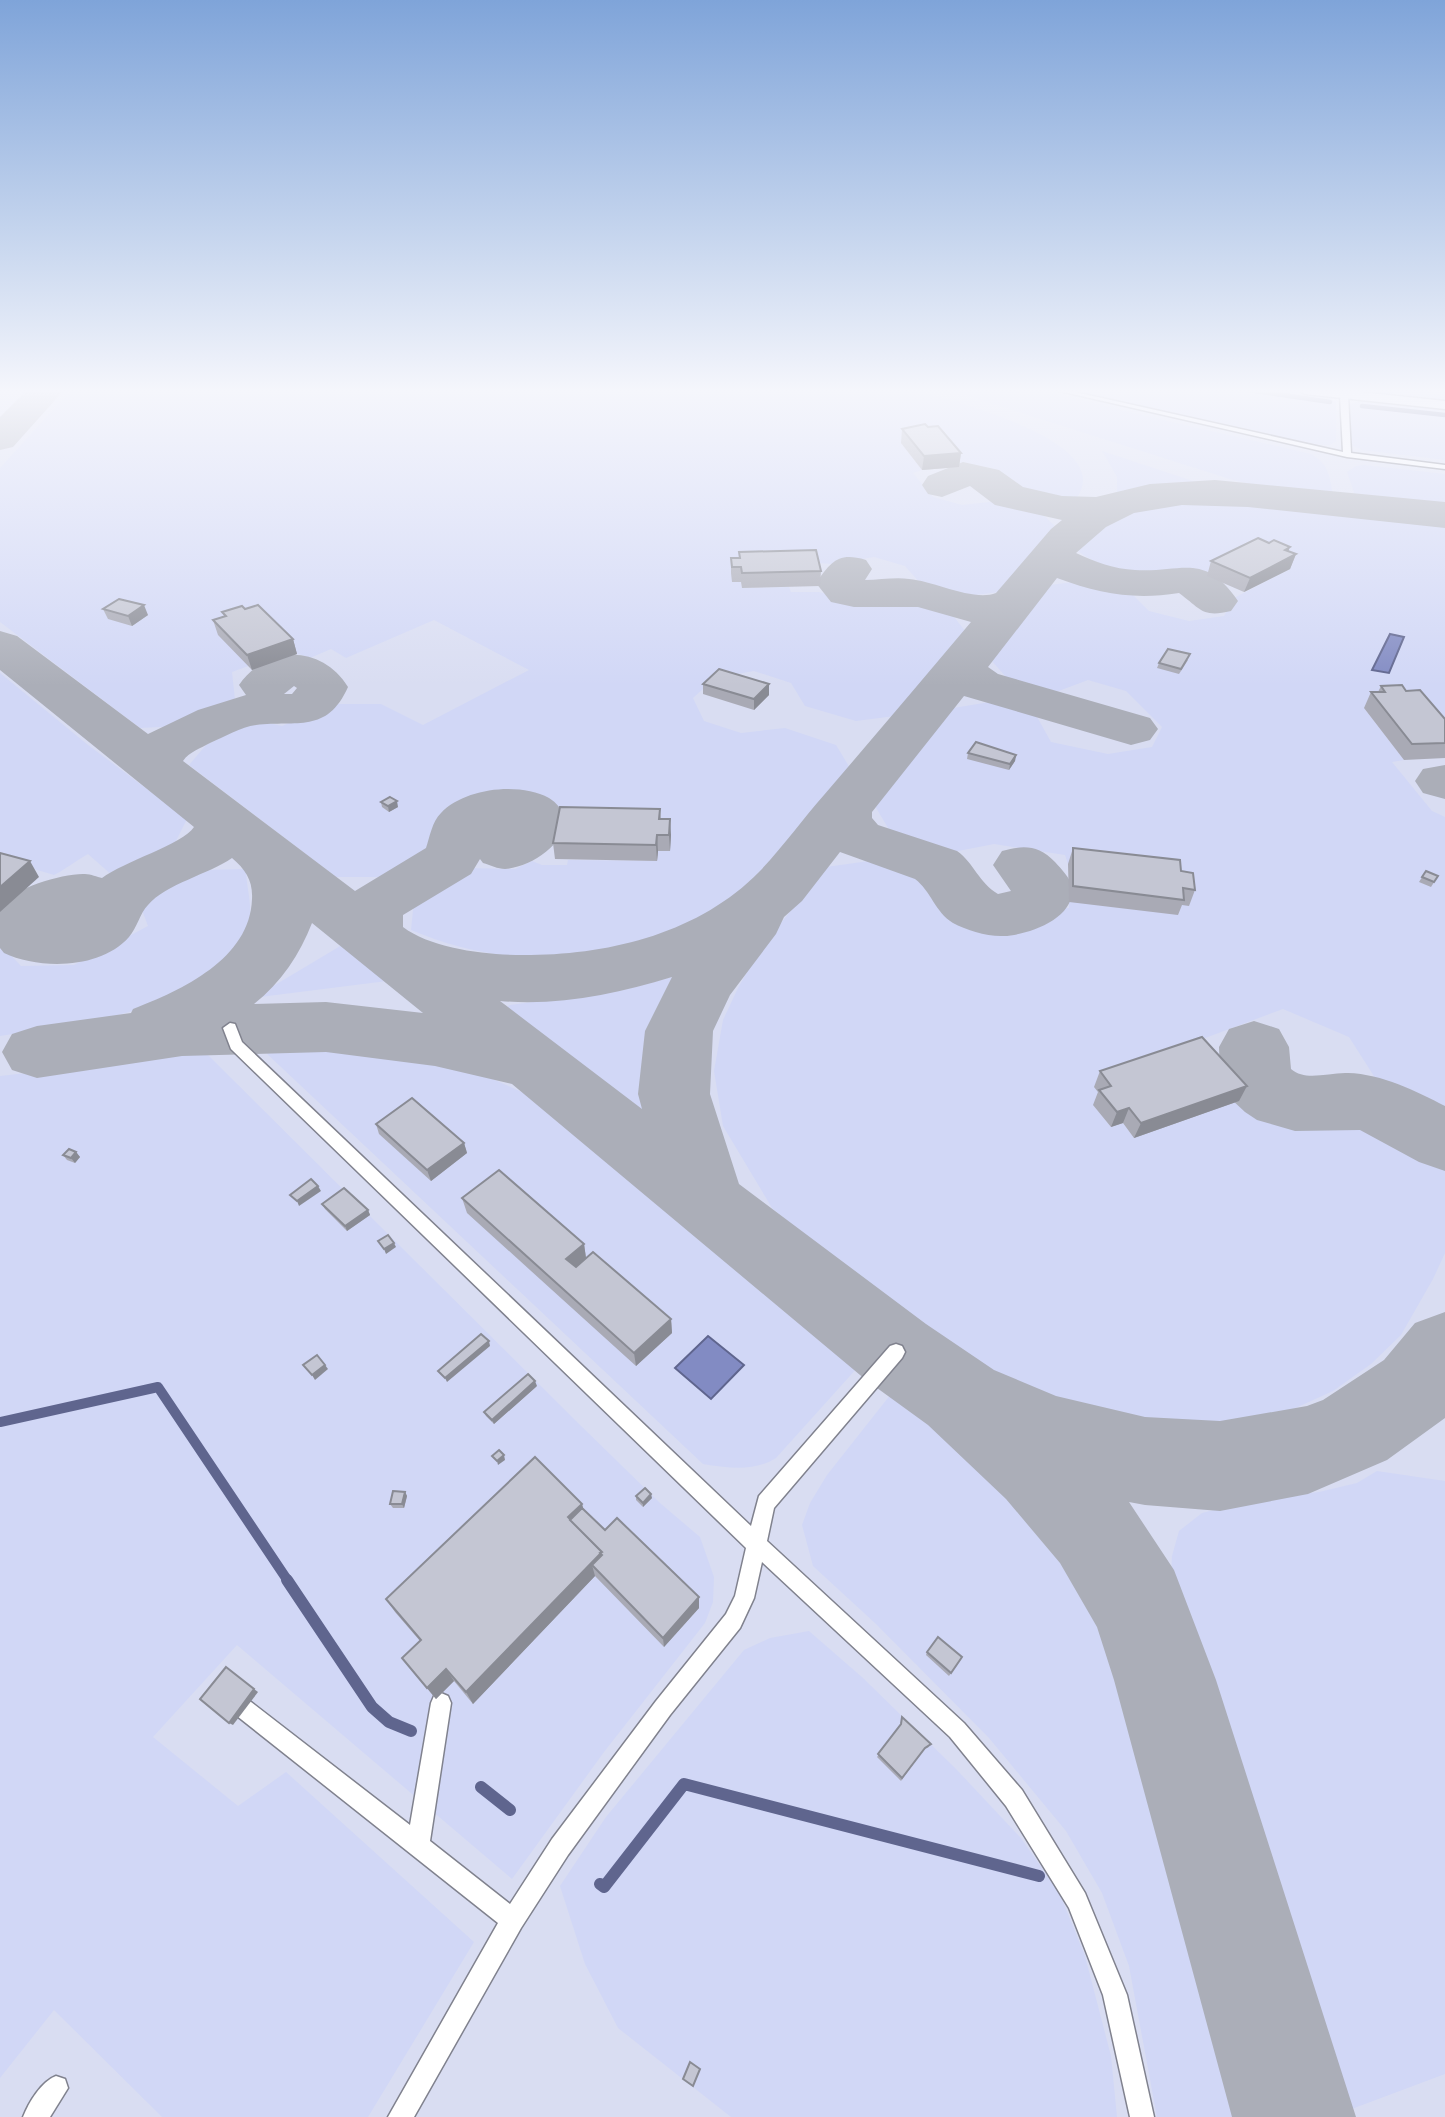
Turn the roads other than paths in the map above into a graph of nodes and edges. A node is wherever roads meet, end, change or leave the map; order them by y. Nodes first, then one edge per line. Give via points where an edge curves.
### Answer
1 (230, 1028) dead end
2 (896, 1352) dead end
3 (755, 1543) junction
4 (441, 1703) dead end
5 (244, 1709) edge
6 (418, 1844) junction
7 (513, 1920) junction
8 (56, 2088) dead end
9 (35, 2117) edge
10 (400, 2117) edge
11 (1142, 2117) edge

1 - 3 lane via 236,1045
2 - 3 lane via 766,1503
3 - 7 lane via 744,1598 733,1621 559,1847
3 - 11 lane via 957,1730 1014,1798 1077,1901 1115,1995
4 - 6 lane
5 - 6 lane
6 - 7 lane
7 - 10 lane
8 - 9 lane

